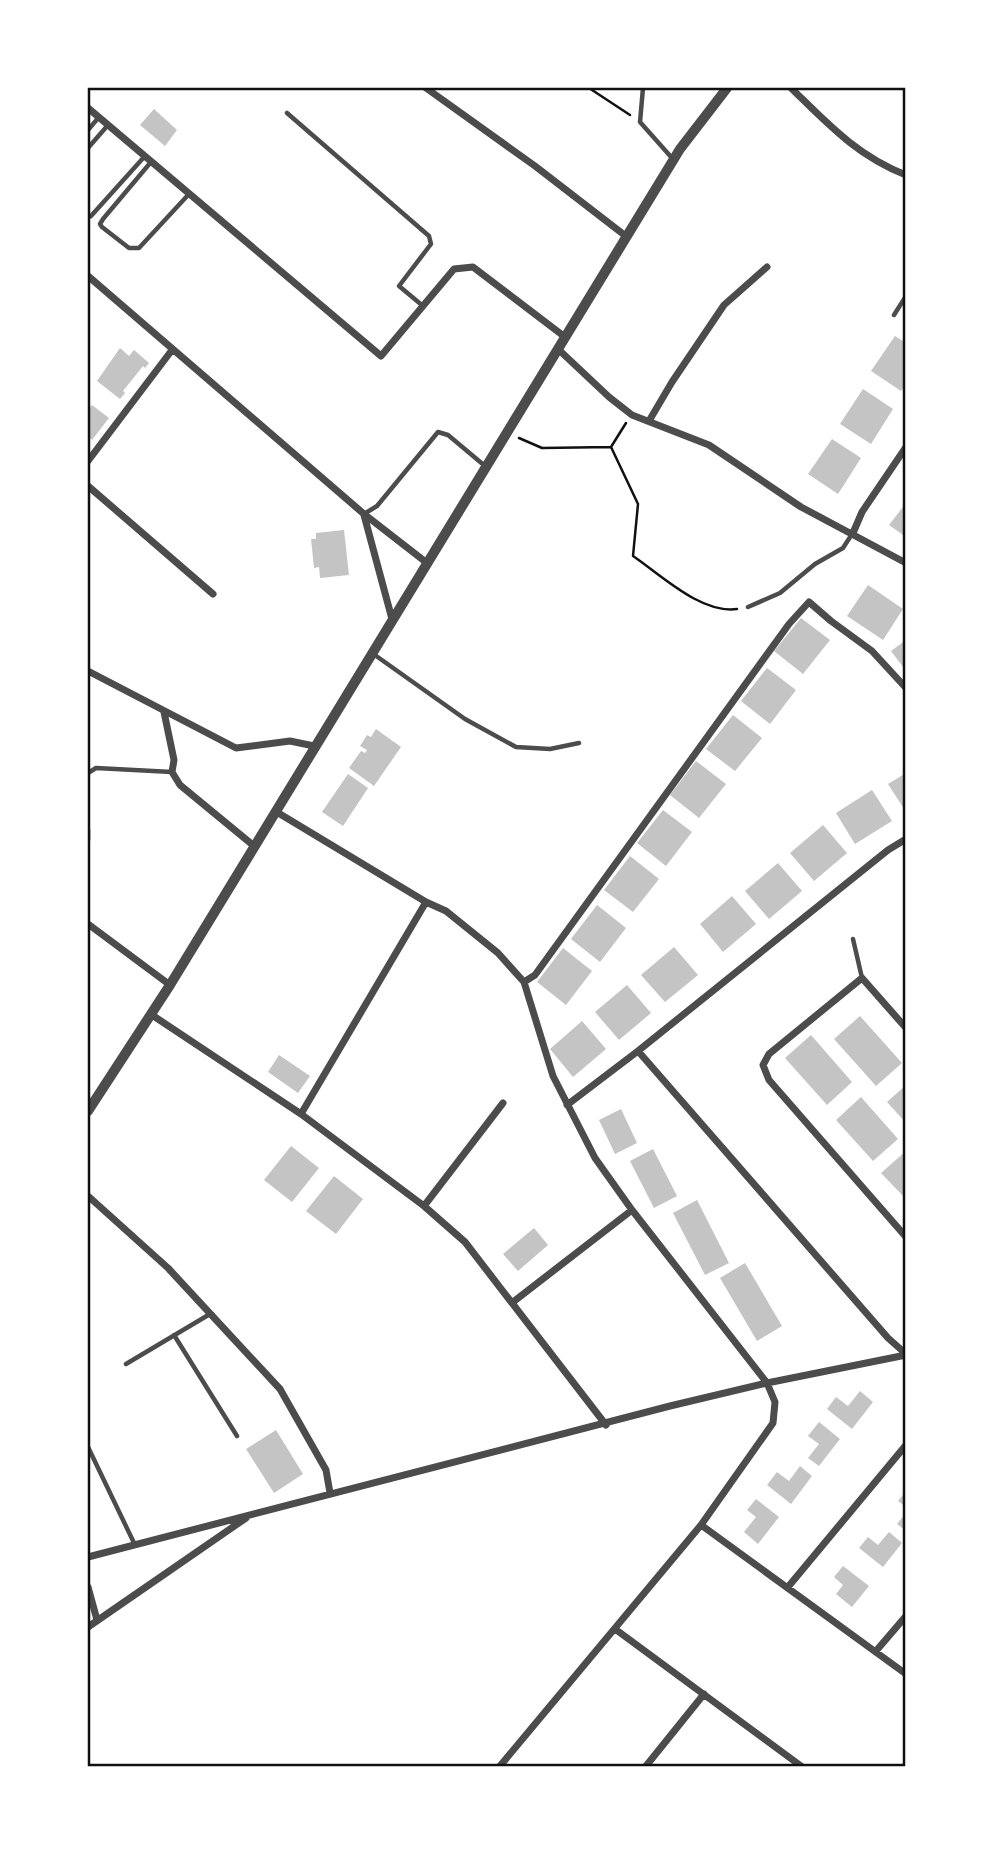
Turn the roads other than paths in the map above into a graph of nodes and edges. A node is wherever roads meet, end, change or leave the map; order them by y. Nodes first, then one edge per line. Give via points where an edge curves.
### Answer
1 (426, 88) edge
2 (643, 88) edge
3 (727, 88) edge
4 (791, 88) edge
5 (88, 108) edge
6 (287, 113) dead end
7 (99, 117) junction
8 (108, 125) junction
9 (88, 130) edge
10 (88, 148) edge
11 (148, 159) junction
12 (673, 160) junction
13 (905, 175) edge
14 (189, 194) junction
15 (88, 217) edge
16 (627, 237) junction
17 (768, 267) dead end
18 (88, 276) edge
19 (905, 296) edge
20 (423, 306) junction
21 (894, 315) dead end
22 (565, 337) junction
23 (558, 349) junction
24 (172, 350) junction
25 (649, 421) junction
26 (905, 447) edge
27 (88, 461) edge
28 (486, 466) junction
29 (88, 485) edge
30 (364, 514) junction
31 (853, 533) junction
32 (426, 563) junction
33 (905, 564) edge
34 (213, 593) dead end
35 (748, 607) road end
36 (392, 619) junction
37 (372, 652) junction
38 (88, 671) edge
39 (905, 688) edge
40 (164, 712) junction
41 (579, 743) dead end
42 (314, 746) junction
43 (172, 772) junction
44 (88, 773) edge
45 (275, 811) junction
46 (88, 830) edge
47 (905, 839) edge
48 (88, 840) edge
49 (254, 846) junction
50 (426, 902) junction
51 (88, 924) edge
52 (853, 939) dead end
53 (862, 978) junction
54 (524, 982) junction
55 (170, 985) junction
56 (152, 1015) junction
57 (905, 1028) edge
58 (638, 1051) junction
59 (503, 1104) dead end
60 (567, 1105) junction
61 (88, 1111) edge
62 (301, 1114) junction
63 (88, 1196) edge
64 (424, 1206) junction
65 (632, 1210) junction
66 (905, 1237) edge
67 (513, 1302) junction
68 (210, 1314) junction
69 (174, 1335) junction
70 (905, 1354) edge
71 (126, 1364) dead end
72 (767, 1383) junction
73 (606, 1425) junction
74 (237, 1436) dead end
75 (905, 1445) edge
76 (88, 1447) edge
77 (330, 1493) junction
78 (251, 1515) junction
79 (701, 1525) junction
80 (135, 1545) junction
81 (88, 1558) edge
82 (88, 1587) edge
83 (788, 1587) junction
84 (905, 1615) edge
85 (97, 1620) junction
86 (88, 1627) edge
87 (615, 1629) junction
88 (876, 1651) junction
89 (905, 1674) edge
90 (704, 1694) junction
91 (500, 1766) edge
92 (646, 1766) edge
93 (801, 1766) edge

1 - 16 street
2 - 12 lane via 640,122
3 - 12 street
4 - 13 street via 843,140
5 - 7 street
6 - 20 lane via 429,236 431,244 399,286
7 - 8 street
7 - 9 lane
8 - 10 lane
8 - 11 street
11 - 14 street
11 - 14 lane via 103,219 102,227 129,248 139,248
11 - 15 lane
12 - 16 street
14 - 20 street via 381,356
16 - 22 street
17 - 25 street via 724,305
18 - 24 street
19 - 21 lane
20 - 22 street via 454,269 473,267
22 - 23 street
23 - 25 street via 609,397 632,415
23 - 28 street
24 - 27 street
24 - 30 street
25 - 31 street via 709,445 801,507
26 - 31 street
28 - 30 lane via 438,432 377,506
28 - 32 street
29 - 34 street
30 - 32 street
30 - 36 street
31 - 33 street
31 - 35 lane via 843,548 780,593
32 - 36 street
36 - 37 street
37 - 41 lane via 466,719 516,747 550,749
37 - 42 street
38 - 40 street
39 - 54 street via 872,650 809,602 535,975
40 - 42 street via 236,748 290,741
40 - 43 street via 174,760
42 - 45 street
43 - 44 lane via 96,768
43 - 49 street via 180,785
45 - 49 street
45 - 50 street
46 - 48 lane
47 - 58 street
49 - 55 street
50 - 54 street via 446,911 488,945
50 - 62 street
51 - 55 street
52 - 53 lane
53 - 57 street
53 - 66 street via 769,1054 763,1065 769,1080
54 - 60 street via 553,1076
55 - 56 street
56 - 61 street
56 - 62 street
58 - 60 street
58 - 70 street
59 - 64 street
60 - 65 street via 595,1158
62 - 64 street
63 - 68 street via 168,1268
64 - 67 street via 466,1242
65 - 67 street
65 - 72 street
67 - 73 street
68 - 69 lane
68 - 77 street via 280,1388 326,1471
69 - 71 lane
69 - 74 lane
70 - 72 street
72 - 73 street
72 - 79 street via 775,1402 773,1423
73 - 77 street
75 - 83 street
76 - 80 lane
77 - 78 street
78 - 80 street
78 - 85 street
79 - 83 street
79 - 87 street
80 - 81 street
82 - 85 street
83 - 88 street
84 - 88 street
85 - 86 street
87 - 90 street
87 - 91 street
88 - 89 street
90 - 92 street
90 - 93 street

